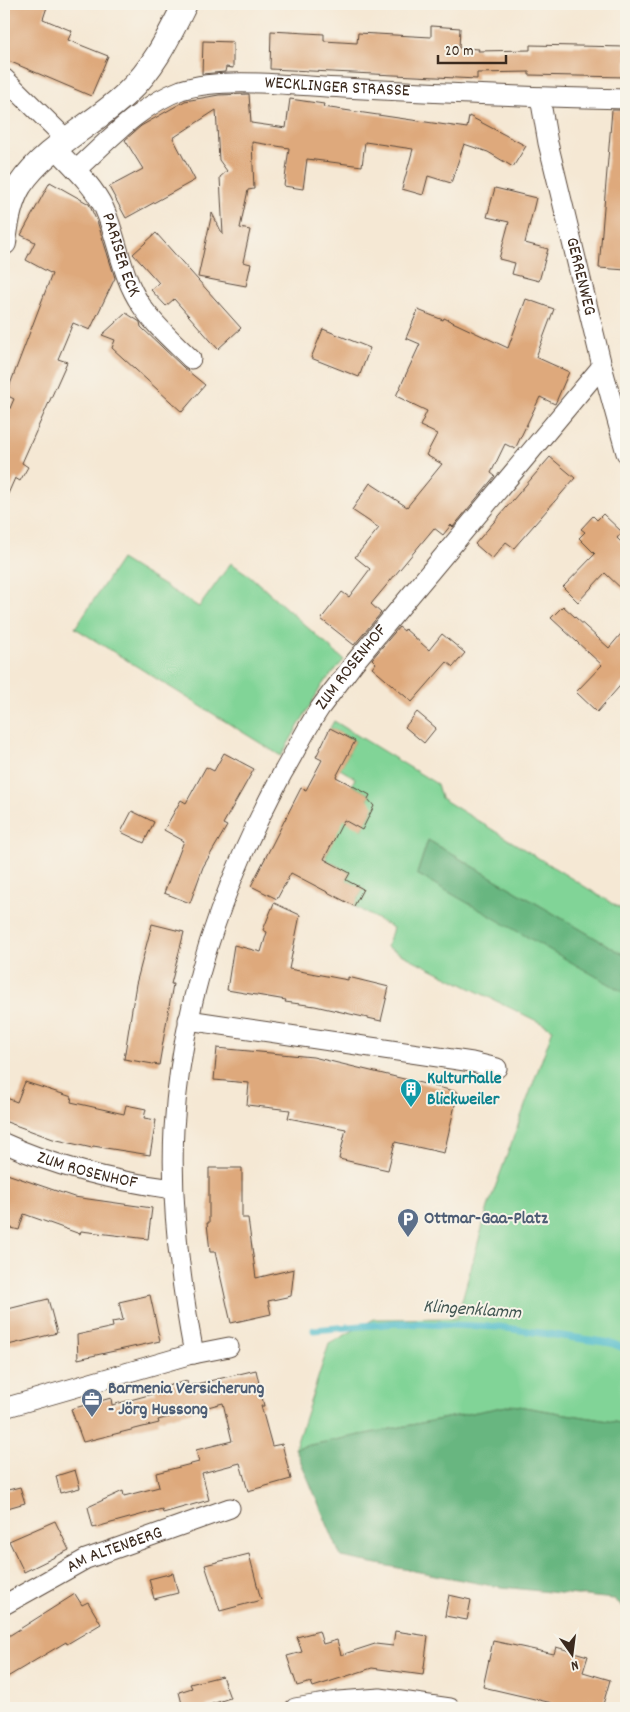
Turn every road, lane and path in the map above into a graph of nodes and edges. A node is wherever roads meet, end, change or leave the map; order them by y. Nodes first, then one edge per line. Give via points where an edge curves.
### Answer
1 (185, 4) edge
2 (4, 78) edge
3 (540, 97) junction
4 (626, 99) edge
5 (62, 144) junction
6 (76, 170) junction
7 (12, 183) edge
8 (4, 243) edge
9 (190, 359) dead end
10 (602, 366) junction
11 (626, 453) edge
12 (188, 1020) junction
13 (498, 1068) dead end
14 (4, 1144) edge
15 (173, 1189) junction
16 (230, 1347) dead end
17 (194, 1354) junction
18 (4, 1408) edge
19 (230, 1508) dead end
20 (4, 1605) edge
21 (296, 1708) edge
22 (450, 1708) edge

1 - 5 street via 151,66 129,92 102,117
2 - 5 street, PARISER ECK
3 - 4 street, WECKLINGER STRASSE
3 - 6 street, WECKLINGER STRASSE via 259,84 195,86 158,101 130,121
3 - 10 street, GERRENWEG via 548,143
5 - 6 street, PARISER ECK
5 - 7 street
6 - 9 street, PARISER ECK via 90,185 105,211 124,270 140,304
7 - 8 street via 12,204
10 - 11 street, GERRENWEG
10 - 12 street, ZUM ROSENHOF via 320,708 267,802 236,871 215,924
12 - 13 street
12 - 15 street, ZUM ROSENHOF via 178,1080
14 - 15 street, ZUM ROSENHOF via 81,1172
15 - 17 street, ZUM ROSENHOF via 183,1295
16 - 17 street
17 - 18 street
19 - 20 street, AM ALTENBERG via 86,1559
21 - 22 street via 380,1698

